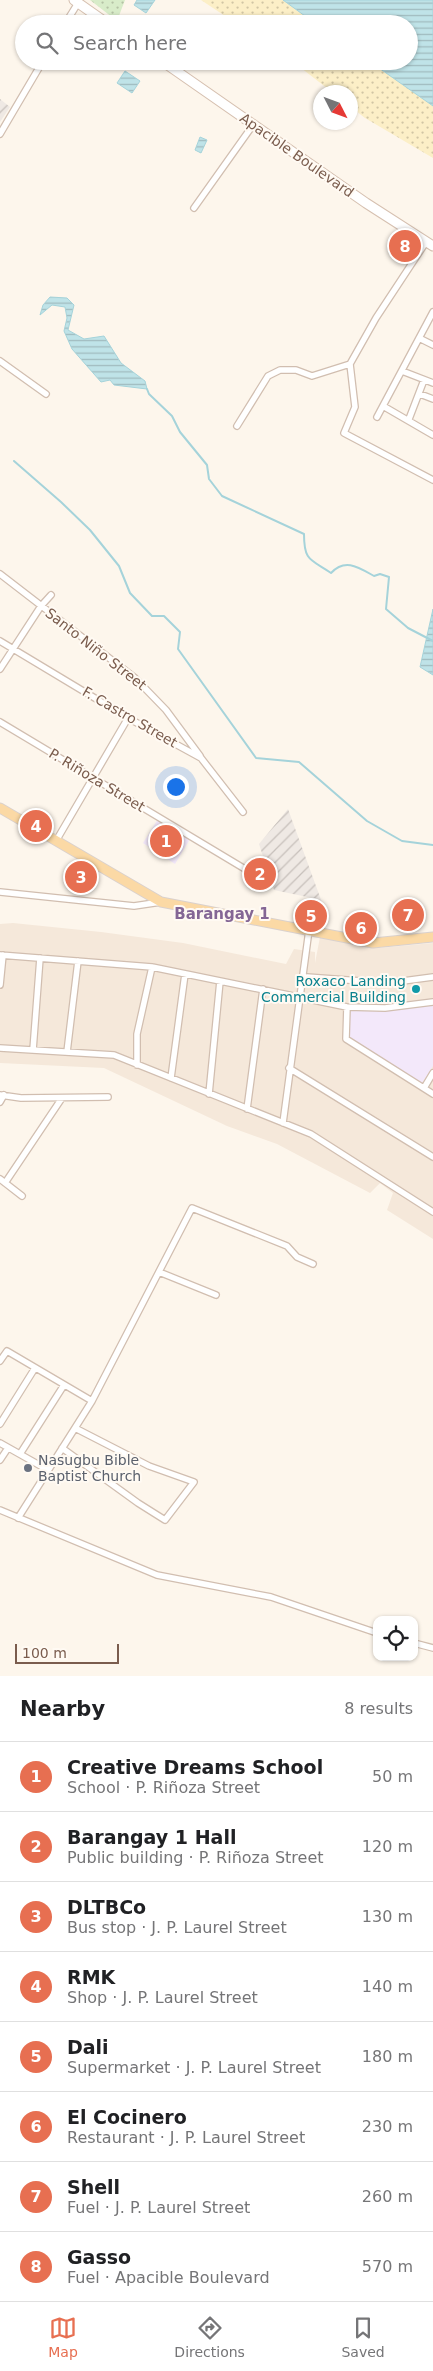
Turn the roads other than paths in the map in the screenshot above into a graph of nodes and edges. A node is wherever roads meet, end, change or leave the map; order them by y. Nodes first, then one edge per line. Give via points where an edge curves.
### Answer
1 (76, 1) edge
2 (69, 15) edge
3 (95, 15) edge
4 (38, 70) edge
5 (175, 70) edge
6 (253, 125) junction
7 (0, 134) edge
8 (194, 208) dead end
9 (430, 244) edge
10 (433, 312) edge
11 (419, 338) junction
12 (433, 345) edge
13 (0, 361) edge
14 (350, 364) junction
15 (402, 371) junction
16 (424, 380) junction
17 (433, 383) edge
18 (46, 394) dead end
19 (420, 394) junction
20 (433, 399) edge
21 (383, 406) junction
22 (377, 417) dead end
23 (409, 419) junction
24 (237, 426) dead end
25 (433, 435) edge
26 (433, 480) edge
27 (0, 574) edge
28 (51, 595) dead end
29 (41, 606) junction
30 (0, 640) edge
31 (13, 648) junction
32 (0, 669) edge
33 (128, 718) junction
34 (0, 722) edge
35 (201, 758) junction
36 (94, 780) junction
37 (0, 808) edge
38 (243, 812) dead end
39 (56, 841) junction
40 (246, 869) dead end
41 (1, 890) edge
42 (161, 902) junction
43 (309, 930) junction
44 (433, 937) edge
45 (2, 955) edge
46 (40, 958) junction
47 (78, 961) junction
48 (152, 967) junction
49 (185, 974) junction
50 (307, 977) dead end
51 (433, 977) edge
52 (220, 981) junction
53 (0, 985) edge
54 (263, 989) junction
55 (300, 996) junction
56 (433, 1002) edge
57 (347, 1007) junction
58 (0, 1048) edge
59 (32, 1050) junction
60 (67, 1052) junction
61 (137, 1065) junction
62 (289, 1068) junction
63 (433, 1073) edge
64 (170, 1078) junction
65 (424, 1088) junction
66 (209, 1094) junction
67 (433, 1094) edge
68 (2, 1095) edge
69 (108, 1097) dead end
70 (62, 1098) junction
71 (0, 1102) edge
72 (247, 1109) junction
73 (283, 1123) junction
74 (433, 1157) edge
75 (2, 1181) edge
76 (22, 1196) dead end
77 (433, 1212) edge
78 (313, 1264) dead end
79 (159, 1272) junction
80 (216, 1295) dead end
81 (0, 1361) edge
82 (35, 1368) junction
83 (64, 1385) junction
84 (92, 1401) junction
85 (0, 1424) edge
86 (75, 1428) junction
87 (0, 1443) edge
88 (8, 1448) junction
89 (62, 1448) junction
90 (20, 1454) junction
91 (0, 1460) edge
92 (48, 1470) junction
93 (0, 1510) edge
94 (18, 1518) junction
95 (373, 1632) edge
96 (418, 1644) edge
97 (433, 1648) edge

1 - 2 street
1 - 3 street
4 - 7 street
5 - 6 street, Apacible Boulevard
6 - 8 street
6 - 9 street, Apacible Boulevard
9 - 14 street via 376,318
10 - 11 street
11 - 12 street
11 - 15 street
13 - 18 street
14 - 24 street via 312,376 296,370 280,370 268,376
14 - 26 street via 355,407 344,433
15 - 16 street
15 - 21 street
16 - 17 street
16 - 19 street
19 - 20 street
19 - 23 street
21 - 22 street
21 - 23 street
23 - 25 street
27 - 29 street, Santo Niño Street
28 - 29 street
29 - 31 street
29 - 35 street, Santo Niño Street via 153,695
30 - 31 street, F. Castro Street
31 - 32 street
31 - 33 street, F. Castro Street
33 - 35 street, F. Castro Street
33 - 36 street
34 - 36 street, P. Riñoza Street
35 - 38 street, F. Castro Street
36 - 39 street
36 - 40 street, P. Riñoza Street
37 - 39 main road
39 - 42 main road
41 - 42 street via 134,906
42 - 43 main road
43 - 44 main road via 373,942
43 - 55 street
45 - 46 street
45 - 53 street
46 - 47 street
46 - 59 street
47 - 48 street
47 - 60 street
48 - 49 street
48 - 61 street via 137,1034
49 - 52 street
49 - 64 street
50 - 51 street via 388,983
52 - 54 street
52 - 66 street
54 - 55 street
54 - 72 street
55 - 57 street
55 - 62 street
56 - 57 street via 386,1008
57 - 65 street via 346,1039
58 - 59 street
59 - 60 street
60 - 61 street via 114,1055
61 - 64 street
62 - 73 street
62 - 74 street
63 - 65 street
64 - 66 street
65 - 67 street
66 - 72 street
68 - 70 street
68 - 71 street
69 - 70 street
70 - 75 street
72 - 73 street
73 - 77 street via 311,1134
75 - 76 street
78 - 79 street via 286,1246 192,1208
79 - 80 street
79 - 84 street
81 - 82 street via 7,1351
82 - 83 street
82 - 85 street
83 - 84 street
83 - 90 street
84 - 86 street
86 - 89 street
86 - 89 street via 150,1466 194,1482 165,1520
87 - 88 street
88 - 90 street
88 - 91 street
89 - 92 street
90 - 92 street
92 - 94 street
93 - 94 street
94 - 95 street via 157,1575 271,1597
96 - 97 street

